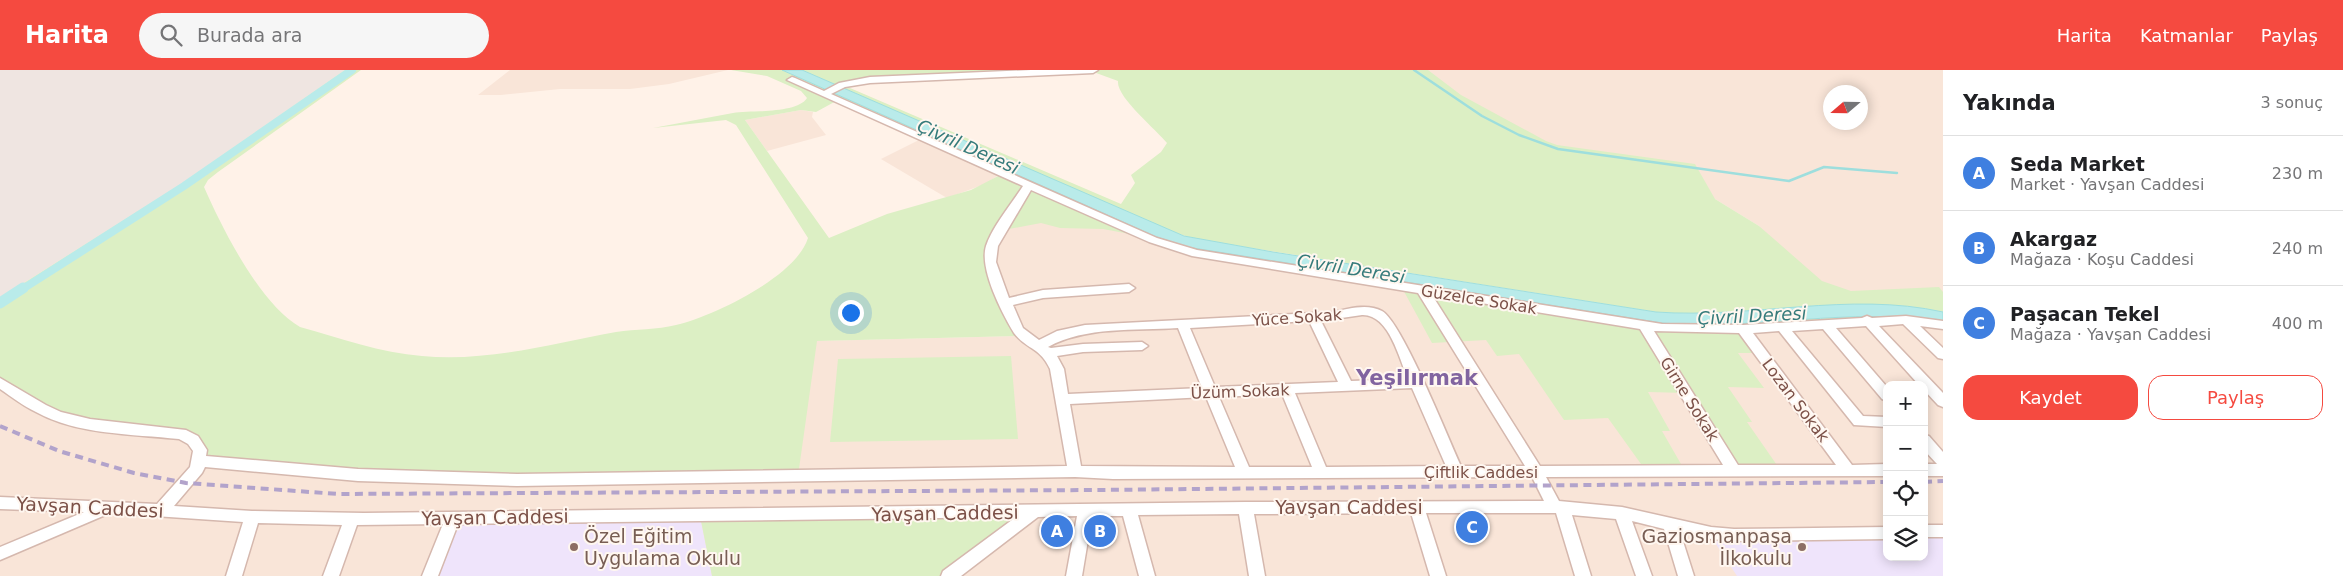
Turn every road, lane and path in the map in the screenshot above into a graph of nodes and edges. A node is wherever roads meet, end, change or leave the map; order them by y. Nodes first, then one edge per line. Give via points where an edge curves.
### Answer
1 (1093, 70) edge
2 (792, 80) dead end
3 (826, 93) junction
4 (1029, 185) junction
5 (1129, 288) dead end
6 (1422, 289) junction
7 (1005, 303) junction
8 (1313, 317) junction
9 (1867, 320) junction
10 (1906, 320) junction
11 (1182, 324) junction
12 (1825, 324) junction
13 (1943, 325) edge
14 (1645, 326) junction
15 (1782, 327) junction
16 (1743, 329) junction
17 (1142, 346) dead end
18 (1045, 349) junction
19 (1943, 355) edge
20 (1417, 383) junction
21 (0, 384) edge
22 (1348, 387) junction
23 (1287, 389) junction
24 (1209, 391) junction
25 (1883, 391) edge
26 (1062, 399) junction
27 (1943, 402) edge
28 (1883, 422) edge
29 (1928, 445) edge
30 (200, 461) junction
31 (1943, 462) edge
32 (1928, 468) edge
33 (1848, 470) junction
34 (1883, 470) edge
35 (1943, 470) edge
36 (1075, 471) junction
37 (1536, 471) junction
38 (1734, 471) junction
39 (1244, 472) junction
40 (1321, 472) junction
41 (1456, 472) junction
42 (0, 503) edge
43 (109, 506) junction
44 (1417, 507) junction
45 (1558, 507) junction
46 (1245, 508) junction
47 (162, 510) junction
48 (1128, 511) junction
49 (1033, 512) junction
50 (1085, 512) junction
51 (1622, 513) junction
52 (252, 517) junction
53 (452, 518) junction
54 (352, 519) junction
55 (1670, 524) junction
56 (1943, 531) edge
57 (1883, 532) edge
58 (1928, 532) edge
59 (0, 554) edge
60 (234, 576) edge
61 (331, 576) edge
62 (430, 576) edge
63 (949, 576) edge
64 (1074, 576) edge
65 (1147, 576) edge
66 (1257, 576) edge
67 (1438, 576) edge
68 (1584, 576) edge
69 (1644, 576) edge
70 (1686, 576) edge

1 - 3 street via 884,78 838,86
2 - 3 street, Güzelce Sokak
3 - 4 street, Güzelce Sokak
4 - 6 street, Güzelce Sokak via 1176,248 1274,267
4 - 7 street via 998,234 991,253 992,271
5 - 7 street via 1043,294
6 - 14 street, Güzelce Sokak
6 - 37 street
7 - 18 street via 1023,336
8 - 11 street, Yüce Sokak
8 - 20 street, Yüce Sokak via 1369,310 1379,313 1395,334
8 - 22 street
9 - 10 street, Güzelce Sokak
9 - 12 street, Güzelce Sokak
9 - 27 street
10 - 13 street, Güzelce Sokak
10 - 19 street
11 - 18 street, Yüce Sokak via 1075,330 1054,337
11 - 24 street
12 - 15 street, Güzelce Sokak
12 - 25 street
14 - 16 street, Güzelce Sokak via 1680,330
14 - 38 street, Girne Sokak
15 - 16 street, Güzelce Sokak
15 - 28 street via 1859,421
16 - 33 street, Lozan Sokak
17 - 18 street
18 - 26 street via 1057,369
20 - 22 street, Üzüm Sokak
20 - 41 street, Yüce Sokak
21 - 30 street via 42,409 74,421 181,434 198,445
22 - 23 street, Üzüm Sokak
23 - 24 street, Üzüm Sokak
23 - 40 street
24 - 26 street, Üzüm Sokak
24 - 39 street
26 - 36 street
29 - 31 street
30 - 36 street, Çiftlik Caddesi via 288,471 517,480
30 - 47 street
32 - 35 street
33 - 34 street, Çiftlik Caddesi
33 - 38 street, Çiftlik Caddesi
36 - 39 street, Çiftlik Caddesi
37 - 38 street, Çiftlik Caddesi
37 - 41 street, Çiftlik Caddesi
37 - 45 street
39 - 40 street, Çiftlik Caddesi
40 - 41 street, Çiftlik Caddesi
42 - 43 street, Yavşan Caddesi
43 - 47 street, Yavşan Caddesi
43 - 59 street
44 - 45 street, Yavşan Caddesi
44 - 46 street, Yavşan Caddesi
44 - 67 street
45 - 51 street, Yavşan Caddesi
45 - 68 street
46 - 48 street, Yavşan Caddesi
46 - 66 street
47 - 52 street, Yavşan Caddesi
48 - 50 street, Yavşan Caddesi
48 - 65 street
49 - 50 street, Yavşan Caddesi
49 - 53 street, Yavşan Caddesi
49 - 63 street
50 - 64 street
51 - 55 street, Yavşan Caddesi
51 - 69 street
52 - 54 street, Yavşan Caddesi
52 - 60 street
53 - 54 street, Yavşan Caddesi
53 - 62 street
54 - 61 street
55 - 57 street, Yavşan Caddesi via 1734,536
55 - 70 street
56 - 58 street

